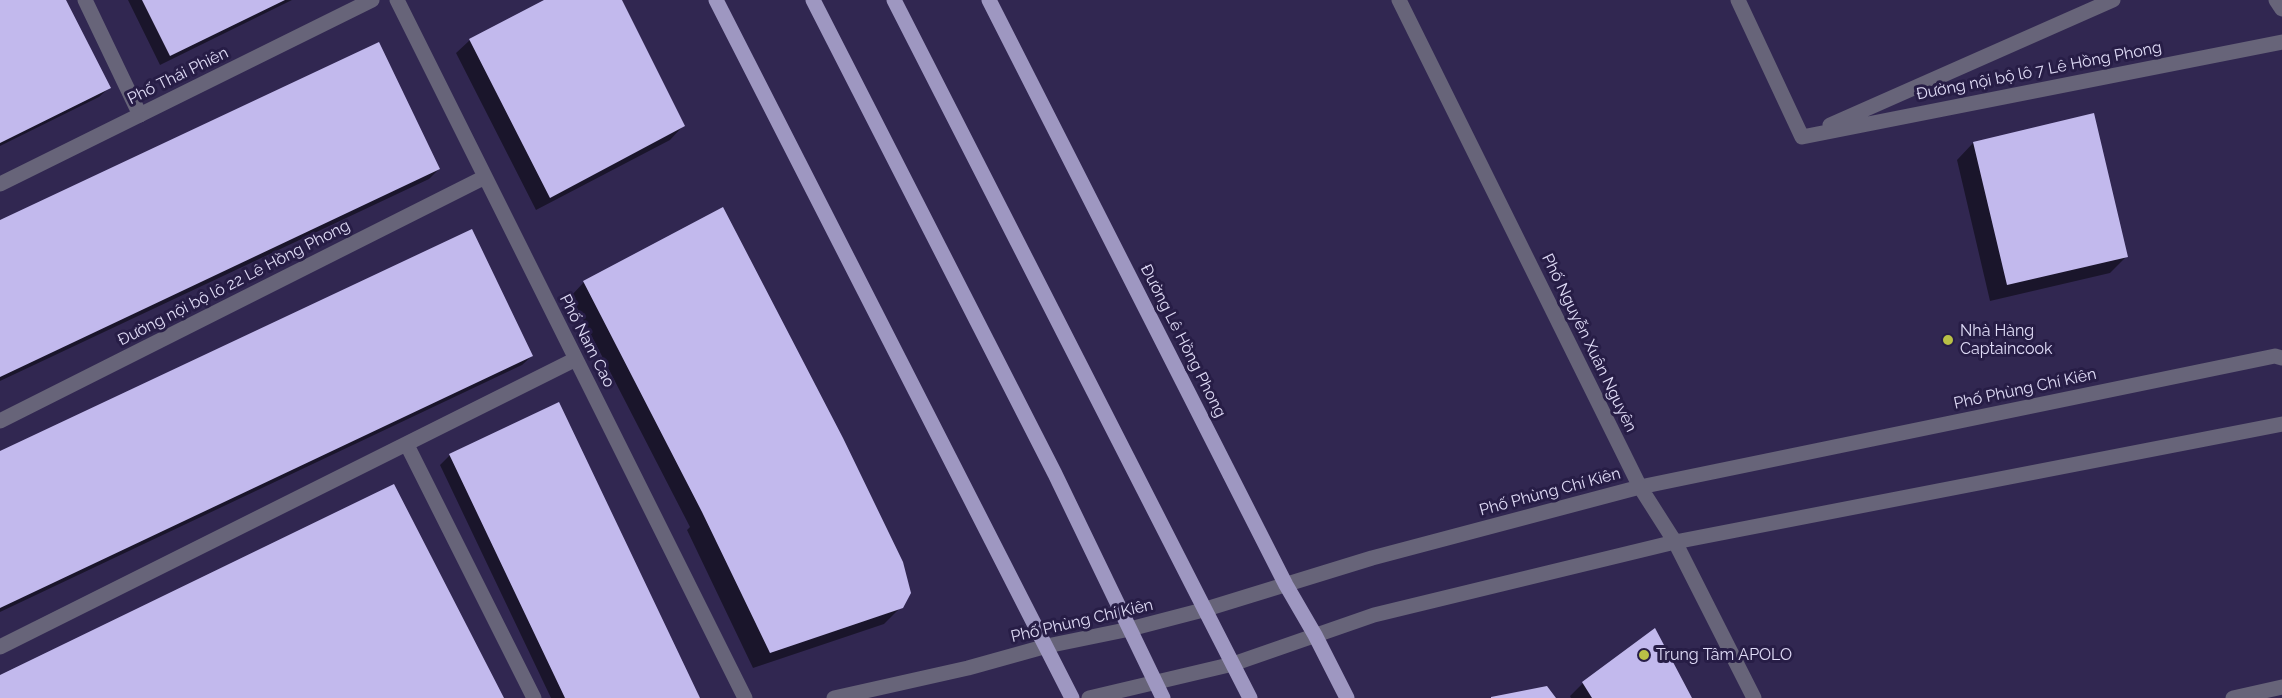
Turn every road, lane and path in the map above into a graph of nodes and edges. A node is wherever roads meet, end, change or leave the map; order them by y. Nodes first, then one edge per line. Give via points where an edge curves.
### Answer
1 (85, 0) edge
2 (372, 0) edge
3 (397, 0) edge
4 (716, 0) edge
5 (813, 0) edge
6 (894, 0) edge
7 (989, 0) edge
8 (1399, 0) edge
9 (1738, 0) edge
10 (2113, 0) edge
11 (2276, 0) edge
12 (2282, 9) edge
13 (2282, 42) edge
14 (140, 115) junction
15 (1802, 137) junction
16 (485, 177) junction
17 (0, 184) edge
18 (2282, 358) edge
19 (576, 359) junction
20 (0, 421) edge
21 (2282, 424) edge
22 (407, 444) junction
23 (1640, 487) junction
24 (1675, 542) junction
25 (1286, 585) junction
26 (1203, 610) junction
27 (1130, 629) junction
28 (1315, 635) junction
29 (0, 646) edge
30 (1047, 646) junction
31 (1233, 664) junction
32 (1155, 681) junction
33 (2282, 687) edge
34 (534, 698) edge
35 (745, 698) edge
36 (834, 698) edge
37 (1072, 698) edge
38 (1089, 698) edge
39 (1163, 698) edge
40 (1250, 698) edge
41 (1347, 698) edge
42 (1754, 698) edge
43 (2233, 698) edge

1 - 14 street
2 - 14 street, Phố Thái Phiên
3 - 16 street, Phố Nam Cao
4 - 30 main road
5 - 27 main road
6 - 26 main road
7 - 25 main road, Đường Lê Hồng Phong
8 - 23 street, Phố Nguyễn Xuân Nguyên
9 - 15 street
10 - 15 street, Đường nội bộ lô 7 Lê Hồng Phong
11 - 12 street
13 - 15 street, Đường nội bộ lô 7 Lê Hồng Phong
14 - 17 street, Phố Thái Phiên
16 - 19 street, Phố Nam Cao
16 - 20 street, Đường nội bộ lô 22 Lê Hồng Phong
18 - 23 street, Phố Phùng Chí Kiên via 2275,356
19 - 22 street
19 - 35 street, Phố Nam Cao
21 - 24 street
22 - 29 street
22 - 34 street
23 - 24 street, Phố Nguyễn Xuân Nguyên
23 - 25 street, Phố Phùng Chí Kiên via 1372,558
24 - 28 street via 1374,615
24 - 42 street, Phố Nguyễn Xuân Nguyên
25 - 26 street, Phố Phùng Chí Kiên
25 - 28 main road, Đường Lê Hồng Phong
26 - 27 street, Phố Phùng Chí Kiên
26 - 31 main road
27 - 30 street, Phố Phùng Chí Kiên
27 - 32 main road
28 - 31 street
28 - 41 main road, Đường Lê Hồng Phong
30 - 36 street, Phố Phùng Chí Kiên
30 - 37 main road
31 - 32 street
31 - 40 main road
32 - 38 street
32 - 39 main road
33 - 43 street

